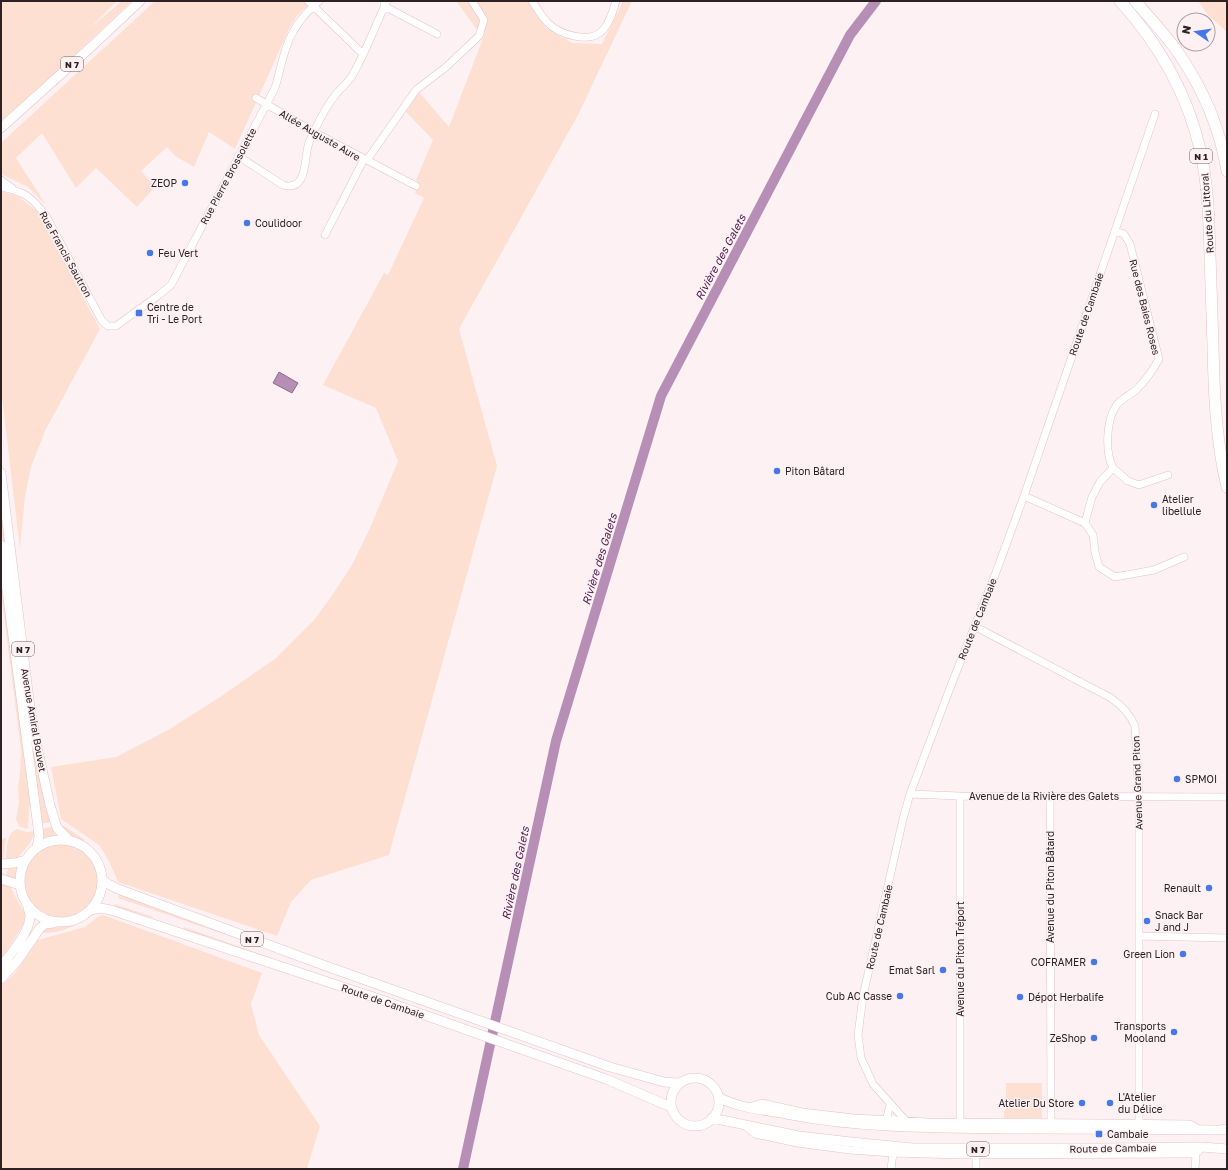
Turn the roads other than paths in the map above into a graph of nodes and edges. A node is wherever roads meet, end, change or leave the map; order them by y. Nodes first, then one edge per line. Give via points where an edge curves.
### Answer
1 (140, 1) edge
2 (472, 1) edge
3 (532, 1) edge
4 (616, 1) edge
5 (1135, 1) edge
6 (314, 3) edge
7 (385, 3) edge
8 (1121, 3) edge
9 (437, 34) dead end
10 (364, 54) junction
11 (256, 98) dead end
12 (267, 104) junction
13 (1155, 114) dead end
14 (2, 127) edge
15 (314, 132) junction
16 (238, 156) junction
17 (366, 160) junction
18 (1227, 171) edge
19 (1, 180) edge
20 (416, 186) dead end
21 (1, 187) edge
22 (16, 190) junction
23 (1115, 231) junction
24 (325, 235) dead end
25 (108, 326) joint
26 (1113, 468) junction
27 (1, 473) edge
28 (1168, 475) dead end
29 (1227, 487) edge
30 (1024, 496) junction
31 (1085, 523) junction
32 (1, 544) edge
33 (1184, 557) dead end
34 (974, 626) junction
35 (910, 794) junction
36 (960, 796) junction
37 (1050, 796) junction
38 (1139, 796) junction
39 (1227, 797) edge
40 (69, 840) junction
41 (37, 848) junction
42 (26, 860) junction
43 (1, 864) edge
44 (1, 879) edge
45 (102, 879) junction
46 (20, 885) junction
47 (27, 904) junction
48 (90, 910) junction
49 (57, 922) junction
50 (1139, 936) junction
51 (1227, 938) edge
52 (1, 966) edge
53 (1, 980) edge
54 (679, 1083) junction
55 (718, 1097) junction
56 (890, 1105) junction
57 (671, 1107) junction
58 (749, 1107) junction
59 (712, 1118) junction
60 (886, 1121) junction
61 (906, 1121) junction
62 (960, 1123) junction
63 (1051, 1123) junction
64 (1139, 1124) junction
65 (744, 1125) junction
66 (1227, 1129) edge
67 (1200, 1130) junction
68 (1227, 1149) edge
69 (1199, 1150) junction
70 (893, 1153) junction
71 (976, 1154) junction
72 (891, 1169) edge
73 (976, 1169) edge
74 (1195, 1169) edge

1 - 14 main road, N 7
2 - 17 street via 484,20 479,36 446,67 416,90
3 - 4 street via 547,22 559,31 580,37 598,34 608,22
5 - 18 highway, N 1 via 1176,49 1197,82 1217,129
6 - 10 street
6 - 12 street, Rue Pierre Brossolette via 293,31 275,88
7 - 9 street
7 - 10 street
8 - 29 highway, Route du Littoral / N 1 via 1153,42 1166,63 1185,102 1200,149 1209,217 1214,380
10 - 15 street via 350,80 330,101
11 - 12 street, Allée Auguste Aure
12 - 15 street, Allée Auguste Aure
12 - 16 street, Rue Pierre Brossolette
13 - 23 street, Route de Cambaie
15 - 16 street via 308,146 306,168 293,186 283,185
15 - 17 street, Allée Auguste Aure
16 - 25 street, Rue Pierre Brossolette via 171,285 116,326
17 - 20 street
17 - 24 street, Allée Auguste Aure
19 - 22 street, Rue Francis Sautron
21 - 22 street
22 - 25 street, Rue Francis Sautron via 29,196 46,216 102,321
23 - 26 street, Rue des Baies Roses via 1124,234 1130,244 1159,359 1150,375 1137,389 1116,404 1111,417 1108,452
23 - 30 street, Route de Cambaie
26 - 28 street via 1128,481 1139,485
26 - 31 street via 1100,482 1092,497
27 - 40 main road, Avenue Amiral Bouvet / N 7 via 37,747 57,828
30 - 31 street
30 - 34 street, Route de Cambaie
31 - 33 street via 1092,535 1099,567 1115,578 1154,570
32 - 41 main road, Avenue Amiral Bouvet / N 7 via 38,827
34 - 35 street, Route de Cambaie
34 - 38 street, Avenue Grand Piton via 1120,704 1135,726
35 - 36 street, Avenue de la Rivière des Galets
35 - 56 street, Route de Cambaie via 863,996 858,1035 861,1058 872,1084
36 - 37 street, Avenue de la Rivière des Galets
36 - 62 street, Avenue du Piton Tréport
37 - 38 street, Avenue de la Rivière des Galets
37 - 63 street, Avenue du Piton Bâtard
38 - 39 street, Avenue de la Rivière des Galets
38 - 50 street, Avenue Grand Piton
40 - 41 main road via 56,840
40 - 45 main road via 87,849 95,857
41 - 42 main road
42 - 43 main road
42 - 46 main road
44 - 46 main road
45 - 48 main road via 100,895
45 - 54 main road, Route de Cambaie / N 7 via 118,890 386,988 610,1067 664,1082
46 - 47 main road
47 - 49 main road via 35,913
47 - 52 main road via 30,918 27,927
48 - 49 main road via 69,922
48 - 57 main road, Route de Cambaie / N 7 via 111,910 382,1000 606,1079
49 - 53 main road via 45,924 40,928
50 - 51 street
50 - 64 street, Avenue Grand Piton
54 - 55 main road, Route de Cambaie via 700,1078 713,1086
54 - 57 main road via 672,1095
55 - 58 main road, Route de Cambaie / N 7
55 - 59 main road via 718,1109
56 - 60 street
56 - 61 street, Route de Cambaie
57 - 59 main road via 678,1120 692,1126 699,1126
58 - 60 street via 762,1103 802,1112
58 - 67 main road, Route de Cambaie / N 7 via 800,1117 900,1128
59 - 65 main road, Route de Cambaie / N 7
60 - 61 street
61 - 62 street
62 - 63 street
63 - 64 street
64 - 67 street via 1190,1124
65 - 69 main road, Route de Cambaie / N 7 via 799,1136 913,1148
65 - 70 street via 755,1134 797,1143
66 - 67 main road, Route de Cambaie / N 7
68 - 69 main road, Route de Cambaie / N 7
69 - 71 street
69 - 74 street
70 - 71 street
70 - 72 street
71 - 73 street

